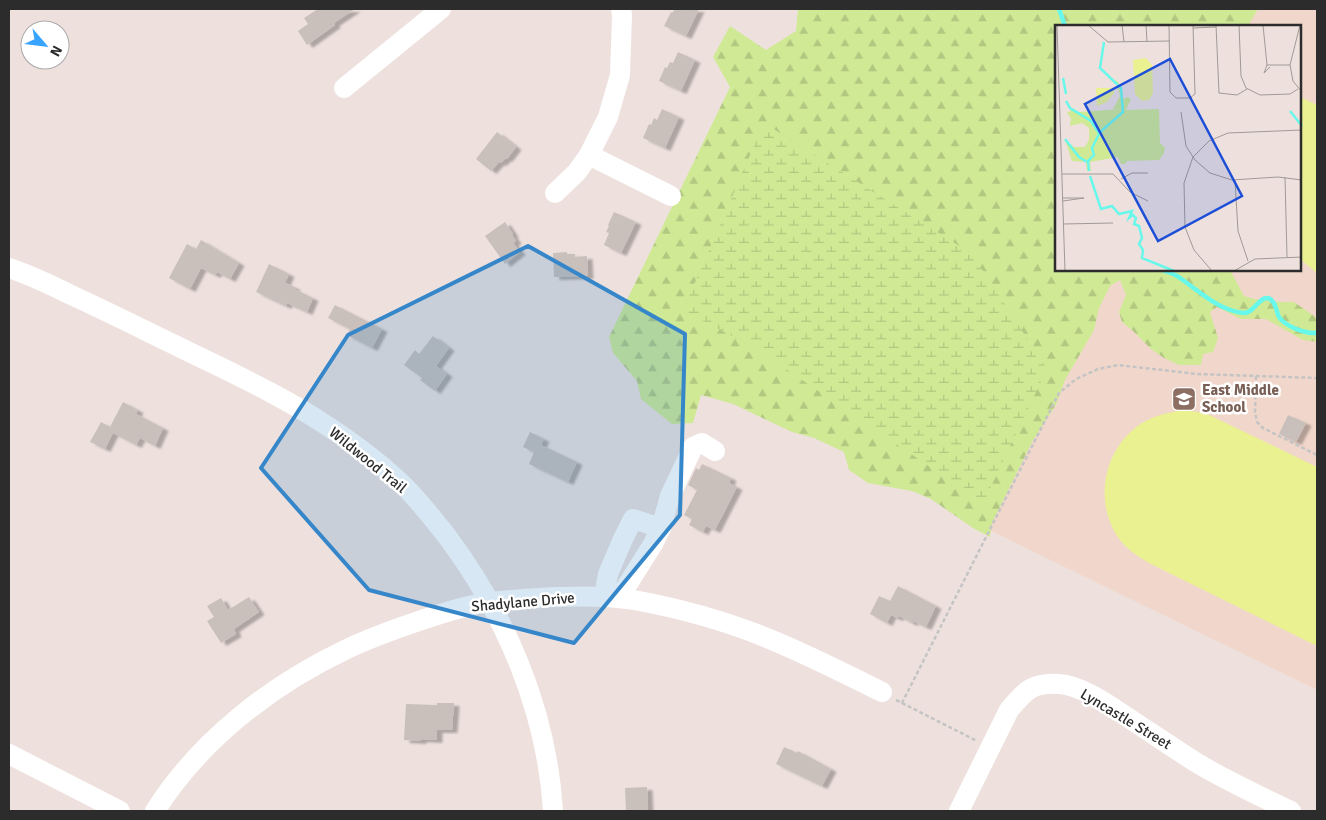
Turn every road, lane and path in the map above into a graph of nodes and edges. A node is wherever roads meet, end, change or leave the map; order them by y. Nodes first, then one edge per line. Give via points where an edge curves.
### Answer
1 (440, 9) edge
2 (621, 9) edge
3 (344, 88) dead end
4 (589, 155) junction
5 (555, 193) dead end
6 (671, 196) dead end
7 (9, 268) edge
8 (1256, 376) junction
9 (1317, 378) edge
10 (715, 450) dead end
11 (1317, 455) edge
12 (661, 528) junction
13 (611, 598) junction
14 (490, 602) junction
15 (882, 692) joint
16 (902, 703) junction
17 (990, 748) junction
18 (9, 754) edge
19 (120, 811) edge
20 (156, 811) edge
21 (552, 811) edge
22 (959, 811) edge
23 (1291, 811) edge

1 - 3 street
2 - 4 street via 620,75 608,117
4 - 5 street
4 - 6 street
7 - 14 street, Wildwood Trail via 86,301 228,371 329,428 406,488 459,553
8 - 9 path
8 - 11 path via 1257,422
8 - 16 path via 1197,374 1118,365 1098,369 1076,379 1059,393
10 - 12 street via 702,443 693,447 670,496
12 - 13 street via 653,544
12 - 13 street via 633,519 608,574
13 - 14 street, Shadylane Drive via 556,597
13 - 15 street, Shadylane Drive via 688,612 748,631
14 - 20 street, Shadylane Drive via 384,633 305,671 218,735
14 - 21 street, Wildwood Trail via 516,656 536,711 548,767
15 - 16 path
16 - 17 path
17 - 22 street, Lyncastle Street
17 - 23 street, Lyncastle Street via 1009,710 1030,688 1062,684 1110,706 1221,777
18 - 19 street

